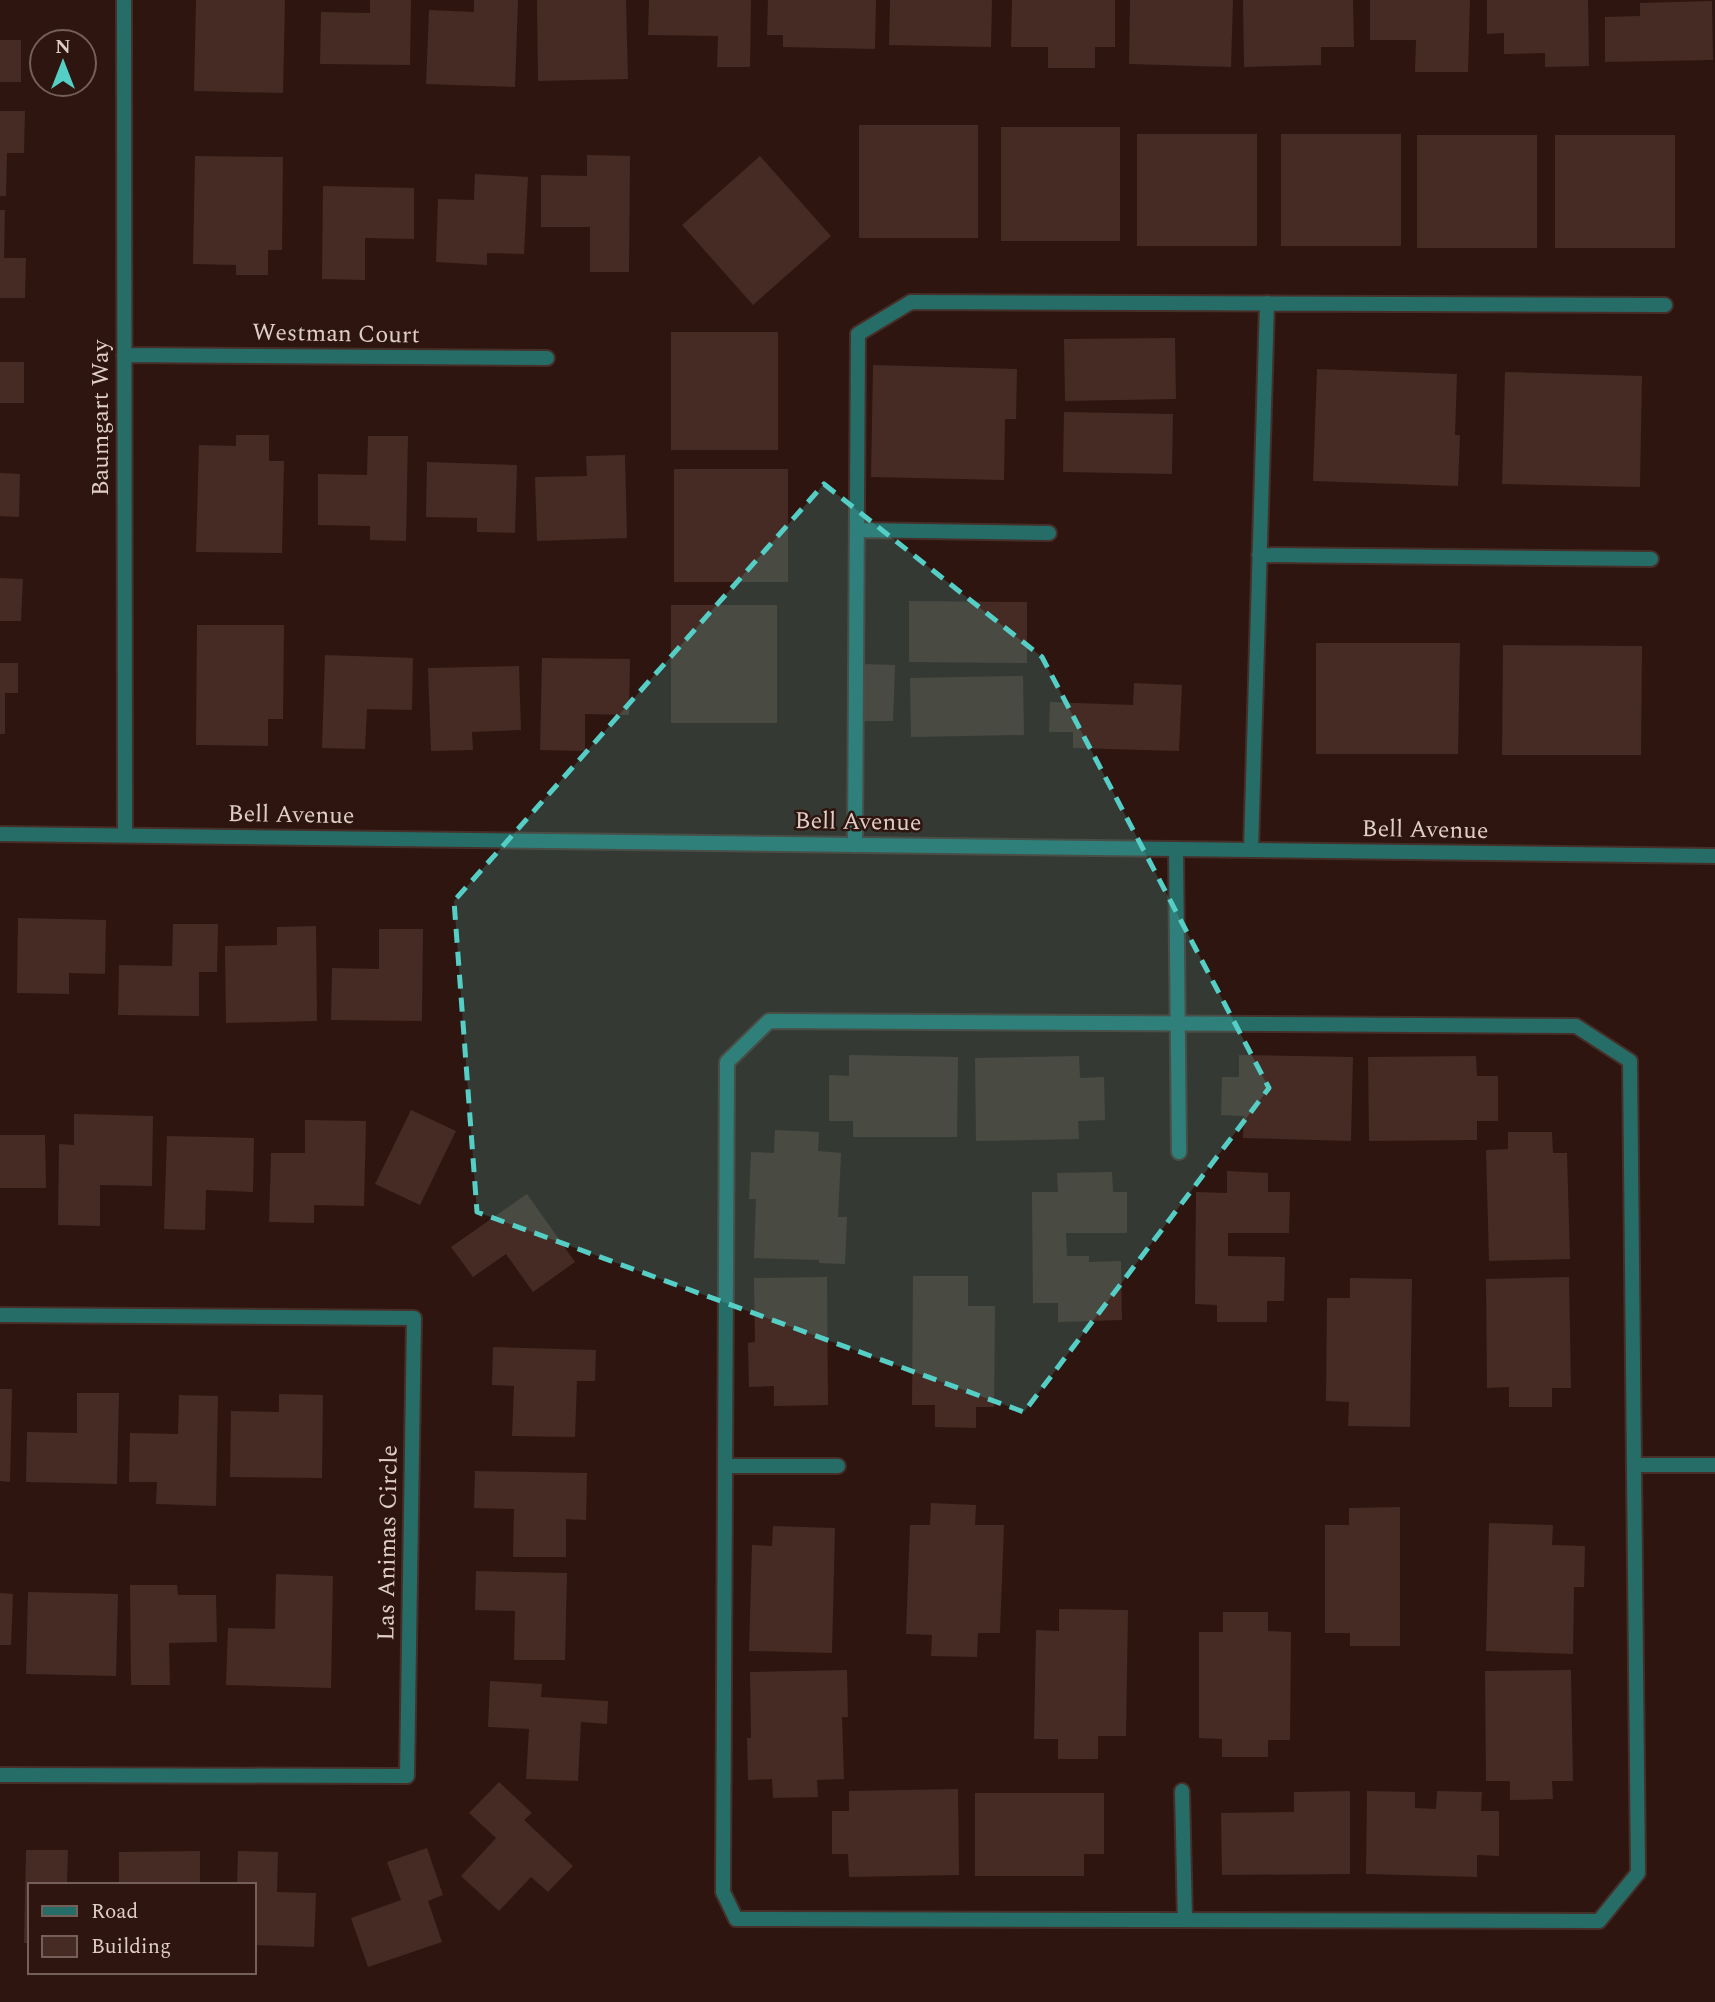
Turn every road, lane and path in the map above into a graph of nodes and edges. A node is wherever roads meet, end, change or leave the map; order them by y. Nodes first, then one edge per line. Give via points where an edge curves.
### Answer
1 (124, 0) edge
2 (1267, 303) junction
3 (1665, 305) dead end
4 (124, 355) junction
5 (547, 358) dead end
6 (856, 530) junction
7 (1049, 533) dead end
8 (1259, 555) junction
9 (1651, 559) dead end
10 (0, 834) edge
11 (125, 835) junction
12 (855, 845) junction
13 (1176, 849) junction
14 (1251, 850) junction
15 (1715, 856) edge
16 (1178, 1023) junction
17 (1179, 1152) dead end
18 (0, 1315) edge
19 (1634, 1465) junction
20 (1715, 1465) edge
21 (725, 1466) junction
22 (838, 1466) dead end
23 (0, 1774) edge
24 (1182, 1791) dead end
25 (1185, 1920) junction

1 - 4 street, Baumgart Way
2 - 3 street
2 - 6 street via 911,302 858,334
2 - 8 street
4 - 5 street, Westman Court
4 - 11 street, Baumgart Way
6 - 7 street
6 - 12 street
8 - 9 street
8 - 14 street
10 - 11 street, Bell Avenue
11 - 12 street, Bell Avenue
12 - 13 street, Bell Avenue
13 - 14 street, Bell Avenue
13 - 16 street
14 - 15 street, Bell Avenue
16 - 17 street
16 - 19 street via 1576,1026 1630,1060
16 - 21 street via 769,1021 727,1062
18 - 23 street, Las Animas Circle via 414,1318 407,1776
19 - 20 street
19 - 25 street via 1639,1873 1599,1921
21 - 22 street
21 - 25 street via 723,1892 736,1919
24 - 25 street

